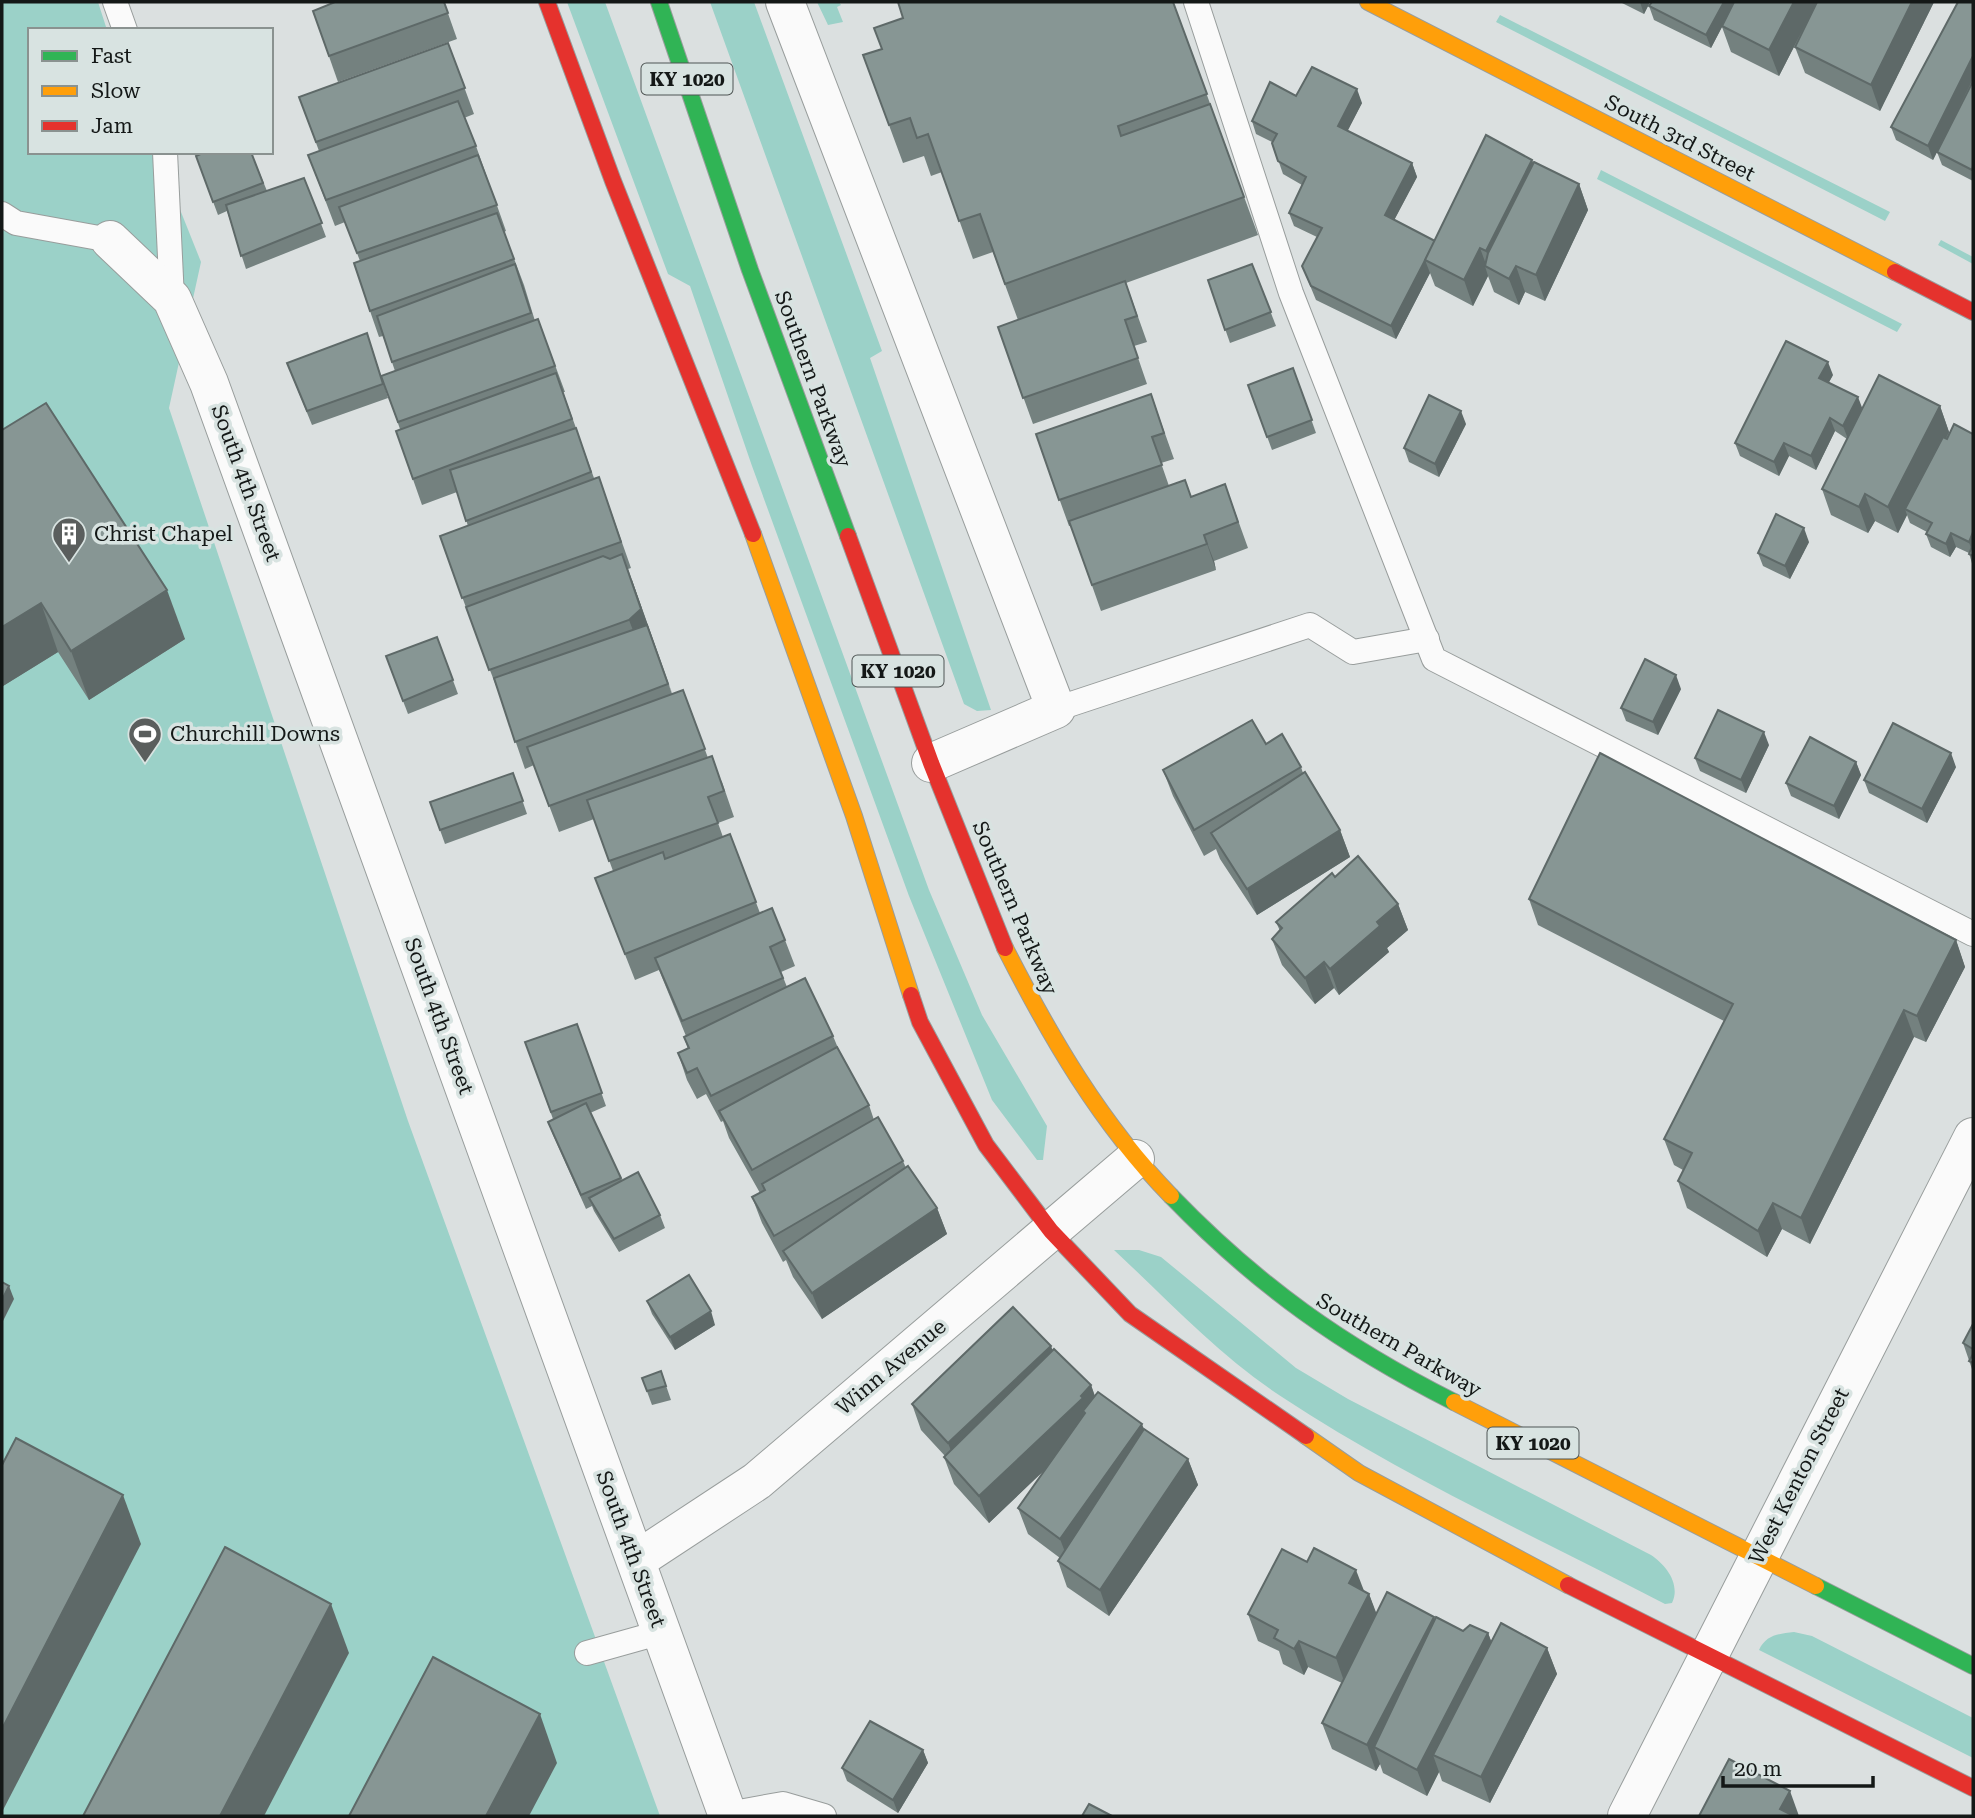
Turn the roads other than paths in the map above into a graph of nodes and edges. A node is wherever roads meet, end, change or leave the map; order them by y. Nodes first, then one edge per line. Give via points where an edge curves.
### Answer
1 (115, 2) edge
2 (547, 2) edge
3 (659, 2) edge
4 (785, 2) edge
5 (1196, 2) edge
6 (1368, 2) edge
7 (124, 28) edge
8 (165, 154) edge
9 (2, 214) edge
10 (110, 240) joint
11 (172, 299) junction
12 (1973, 312) edge
13 (1427, 639) junction
14 (1056, 709) junction
15 (932, 763) junction
16 (1973, 934) edge
17 (1973, 1137) edge
18 (1135, 1159) junction
19 (1051, 1231) junction
20 (1757, 1556) junction
21 (637, 1560) junction
22 (662, 1632) junction
23 (587, 1653) dead end
24 (1708, 1657) junction
25 (1973, 1666) edge
26 (1973, 1788) edge
27 (728, 1815) edge
28 (824, 1816) edge
29 (1627, 1816) edge

1 - 7 lane
2 - 19 main road via 792,638 920,1022 986,1145
3 - 15 main road, Southern Parkway / KY 1020 via 750,270
4 - 14 street
5 - 13 lane via 1291,293
6 - 12 main road, South 3rd Street
8 - 11 lane
9 - 10 lane via 16,223
10 - 11 street, South 4th Street
11 - 21 street, South 4th Street via 240,467
13 - 14 lane via 1353,652 1310,625
13 - 16 lane via 1434,659
14 - 15 street
15 - 18 main road, Southern Parkway / KY 1020 via 1000,937 1044,1025
17 - 20 street, West Kenton Street
18 - 19 street, Winn Avenue
18 - 20 main road, Southern Parkway / KY 1020 via 1219,1246 1312,1321 1431,1391
19 - 21 street, Winn Avenue via 757,1481
19 - 24 main road via 1130,1314 1359,1473
20 - 24 street, West Kenton Street
20 - 25 main road, Southern Parkway / KY 1020
21 - 22 street, South 4th Street
22 - 23 lane
22 - 27 street, South 4th Street
24 - 26 main road
24 - 29 street, West Kenton Street
27 - 28 lane via 783,1804

